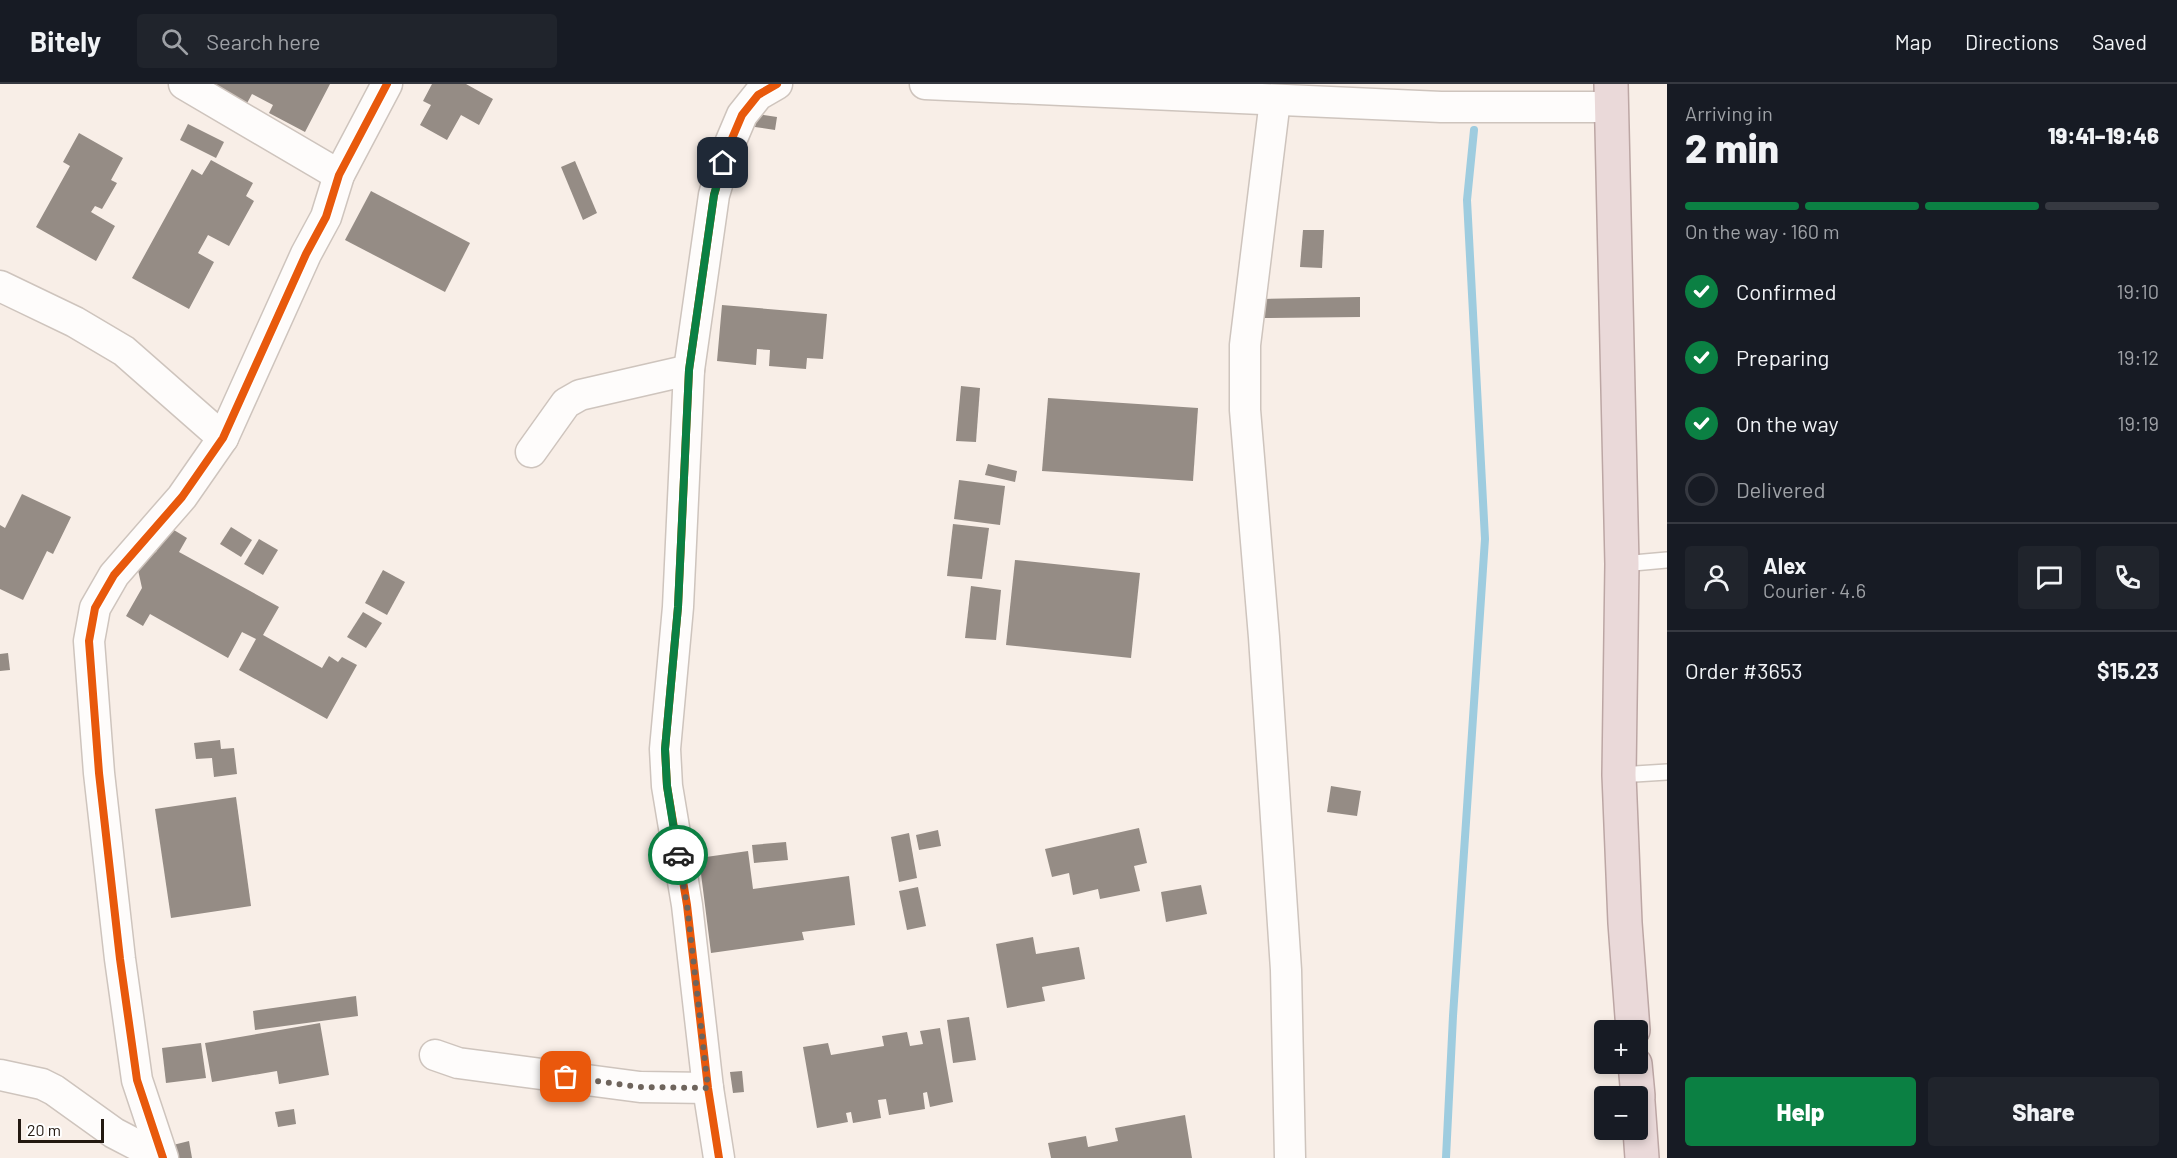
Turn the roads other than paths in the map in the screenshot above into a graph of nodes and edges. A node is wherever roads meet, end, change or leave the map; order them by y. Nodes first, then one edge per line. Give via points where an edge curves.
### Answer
1 (184, 84) edge
2 (387, 84) edge
3 (777, 84) edge
4 (925, 84) edge
5 (1344, 94) edge
6 (1611, 95) edge
7 (1275, 100) junction
8 (339, 175) junction
9 (0, 286) edge
10 (689, 370) junction
11 (222, 438) junction
12 (531, 452) dead end
13 (1667, 560) edge
14 (1622, 564) junction
15 (1667, 772) edge
16 (1619, 775) junction
17 (1632, 1020) edge
18 (435, 1055) dead end
19 (0, 1074) edge
20 (708, 1088) junction
21 (1641, 1140) edge
22 (163, 1158) edge
23 (719, 1158) edge
24 (1290, 1158) edge
25 (1642, 1158) edge

1 - 8 street
2 - 8 street
3 - 10 street via 758,95 742,115 728,148 717,185
4 - 7 street
5 - 6 street via 1441,107
5 - 7 street
6 - 14 highway
7 - 24 street via 1245,345 1245,410 1286,970
8 - 11 street via 326,217
9 - 11 street via 124,351
10 - 12 street via 580,395 566,403
10 - 20 street via 678,607 665,749
11 - 22 street via 182,496 114,575 95,608 89,641 100,785 137,1080
13 - 14 lane
14 - 16 highway
15 - 16 lane
16 - 17 highway
18 - 20 street via 458,1063 630,1085
19 - 22 street via 42,1084 114,1134
20 - 23 street
21 - 25 highway

